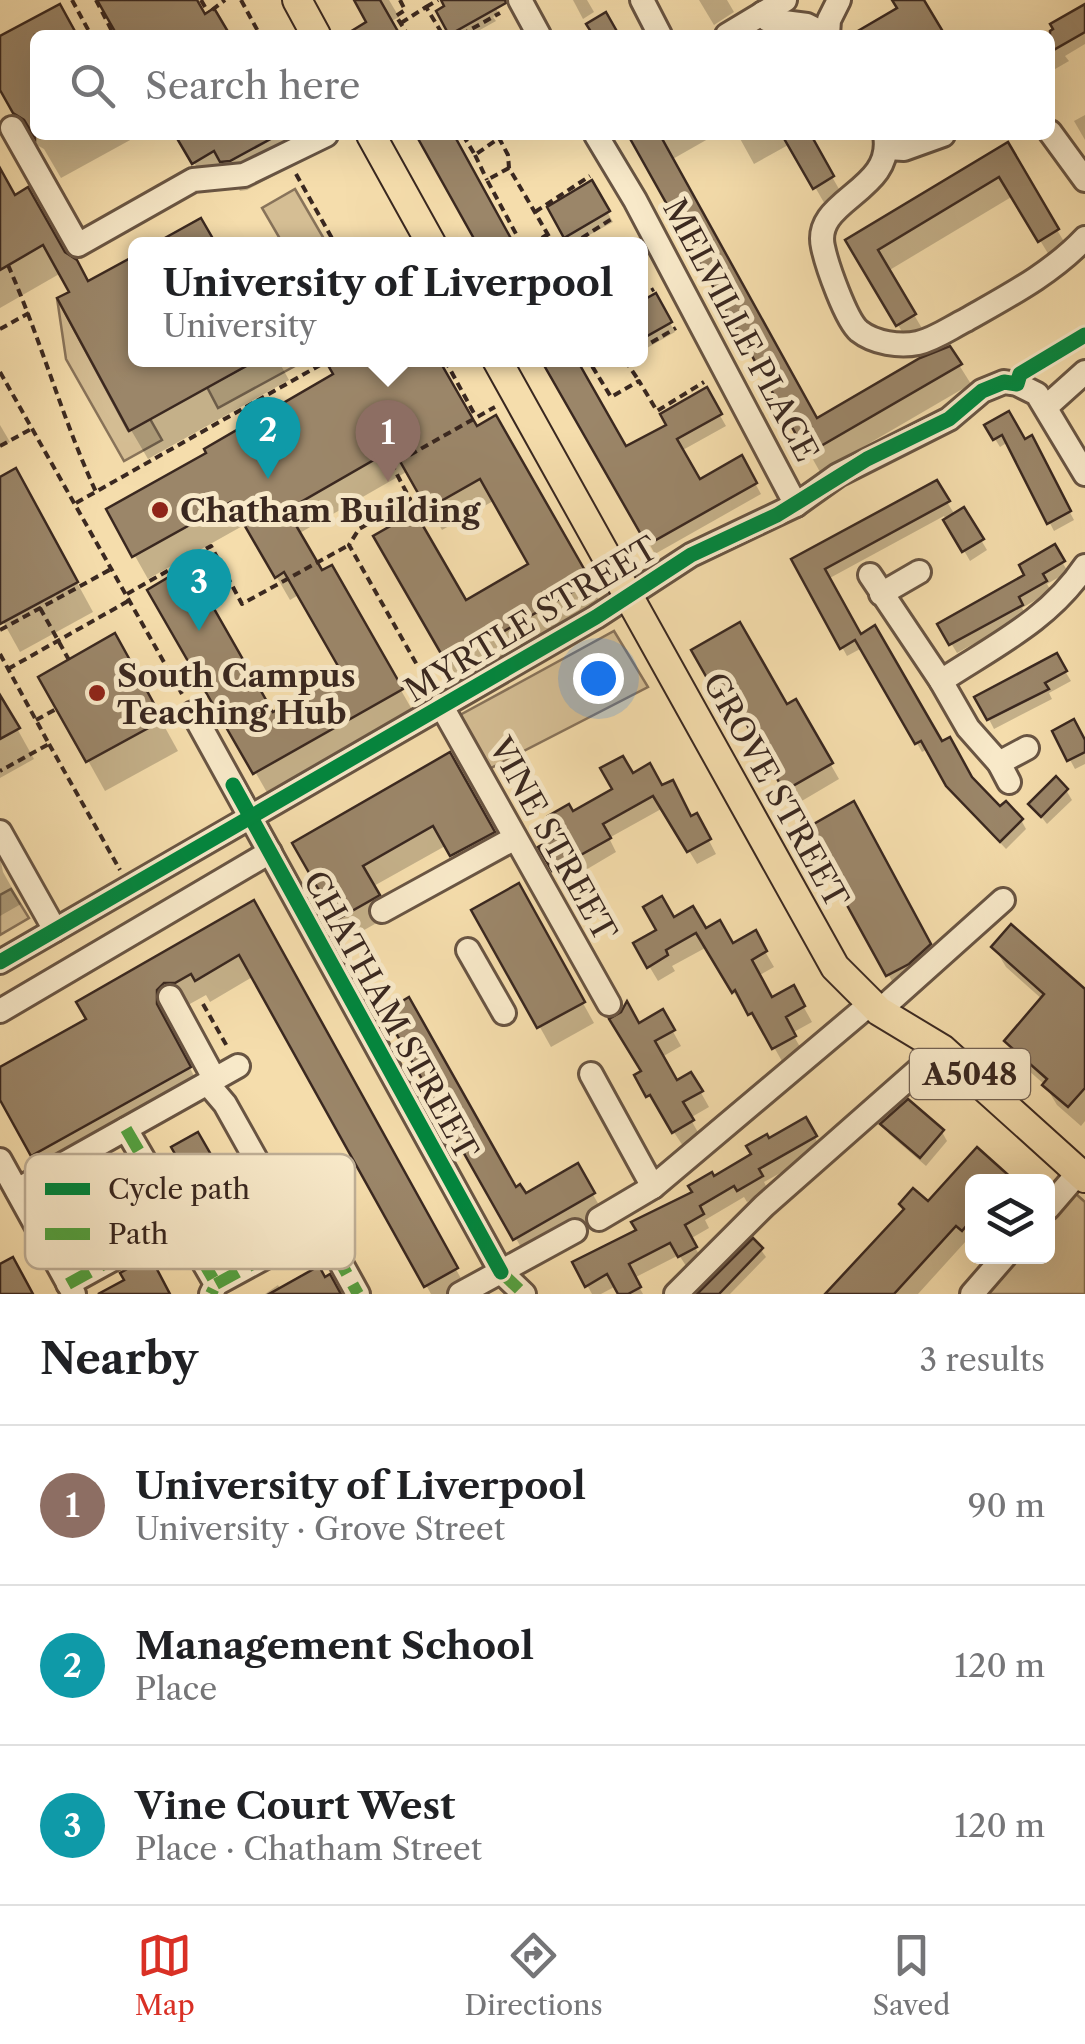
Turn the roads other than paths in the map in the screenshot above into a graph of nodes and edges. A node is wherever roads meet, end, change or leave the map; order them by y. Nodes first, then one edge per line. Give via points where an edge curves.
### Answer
1 (297, 0) edge
2 (642, 0) edge
3 (785, 0) edge
4 (839, 0) edge
5 (510, 6) edge
6 (763, 13) junction
7 (313, 30) edge
8 (534, 30) edge
9 (657, 30) edge
10 (735, 30) edge
11 (817, 30) edge
12 (828, 30) edge
13 (12, 128) dead end
14 (1055, 139) edge
15 (316, 140) edge
16 (375, 140) edge
17 (599, 140) edge
18 (928, 140) edge
19 (886, 142) edge
20 (1085, 180) edge
21 (428, 237) edge
22 (1085, 238) edge
23 (501, 367) edge
24 (1085, 372) edge
25 (1046, 407) junction
26 (1085, 474) edge
27 (796, 504) junction
28 (1085, 566) edge
29 (918, 572) dead end
30 (628, 597) junction
31 (941, 681) junction
32 (440, 705) junction
33 (193, 713) road end
34 (1027, 748) dead end
35 (251, 818) junction
36 (0, 832) edge
37 (515, 838) junction
38 (270, 852) junction
39 (1003, 900) dead end
40 (382, 911) dead end
41 (55, 930) junction
42 (468, 950) dead end
43 (0, 962) edge
44 (170, 997) dead end
45 (609, 1004) dead end
46 (874, 1007) junction
47 (0, 1012) edge
48 (504, 1013) dead end
49 (942, 1049) junction
50 (238, 1066) road end
51 (590, 1074) dead end
52 (212, 1082) junction
53 (126, 1129) junction
54 (81, 1154) edge
55 (141, 1154) edge
56 (253, 1154) edge
57 (0, 1160) edge
58 (1082, 1175) edge
59 (25, 1186) edge
60 (652, 1187) junction
61 (17, 1190) junction
62 (1055, 1201) edge
63 (25, 1205) edge
64 (599, 1219) dead end
65 (575, 1232) dead end
66 (998, 1264) edge
67 (104, 1269) edge
68 (248, 1269) edge
69 (345, 1269) edge
70 (501, 1272) junction
71 (71, 1289) edge
72 (214, 1289) edge
73 (358, 1294) edge
74 (460, 1294) edge
75 (524, 1294) edge
76 (676, 1294) edge
77 (972, 1294) edge

1 - 7 main road
2 - 9 street
3 - 6 street
4 - 12 street
5 - 8 street
6 - 10 street
6 - 11 street via 768,20
13 - 15 street via 78,244 193,180 244,175
14 - 20 street
16 - 21 main road
17 - 27 street, MELVILLE PLACE
18 - 19 street via 904,149
19 - 22 street via 861,192 829,216 822,244 849,318 874,340 902,345 934,337 1034,281
23 - 30 main road, GROVE STREET / A5048
24 - 25 street
25 - 26 street
25 - 27 street, MYRTLE STREET via 1036,394 1004,382
27 - 30 street, MYRTLE STREET via 691,555
28 - 31 street via 1037,620
29 - 31 street via 875,584
30 - 32 street, MYRTLE STREET
30 - 46 main road, GROVE STREET / A5048 via 822,947
31 - 34 street via 1004,772
32 - 35 street, MYRTLE STREET
32 - 37 street, VINE STREET
33 - 35 street, CHATHAM STREET
35 - 38 street, CHATHAM STREET
35 - 41 street, MYRTLE STREET
36 - 41 street
37 - 40 street
37 - 45 street, VINE STREET
38 - 47 street
38 - 70 street, CHATHAM STREET
39 - 46 street
41 - 43 street, MYRTLE STREET
42 - 48 street
44 - 52 street
46 - 49 main road, GROVE STREET / A5048
46 - 60 street
49 - 58 main road, GROVE STREET / A5048
49 - 76 street via 764,1206
50 - 52 street
51 - 60 street
52 - 53 street
52 - 56 street
53 - 54 street
53 - 55 street
57 - 61 street
58 - 62 street
59 - 61 street
60 - 64 street
61 - 63 street
65 - 70 street
66 - 77 street
67 - 71 street
68 - 72 street
69 - 73 street
70 - 74 street
70 - 75 street, CHATHAM STREET

